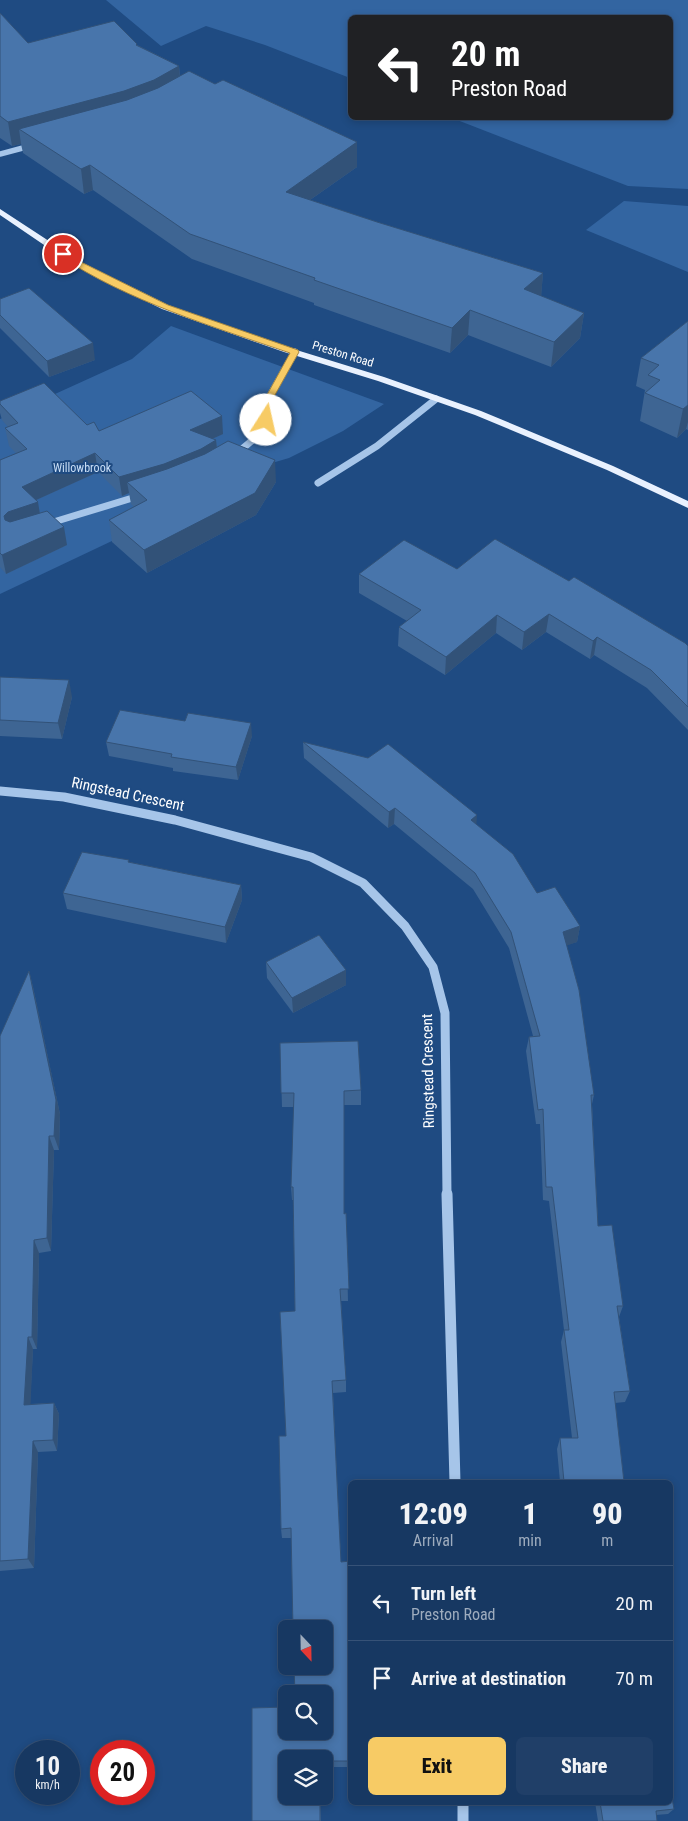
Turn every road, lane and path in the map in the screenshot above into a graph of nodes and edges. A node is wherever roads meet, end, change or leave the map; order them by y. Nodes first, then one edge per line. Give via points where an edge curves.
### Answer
1 (39, 144) edge
2 (0, 154) edge
3 (0, 211) edge
4 (295, 352) junction
5 (436, 399) junction
6 (226, 460) edge
7 (318, 483) dead end
8 (150, 492) edge
9 (688, 505) edge
10 (40, 526) edge
11 (0, 791) edge
12 (455, 1480) edge
13 (462, 1805) edge
14 (463, 1821) edge

1 - 2 street
3 - 4 main road, Preston Road via 78,264 165,307
4 - 5 main road, Preston Road
4 - 6 street via 267,402 261,433
5 - 7 street via 377,446
5 - 9 main road, Preston Road via 610,468
8 - 10 street
11 - 12 street, Ringstead Crescent via 64,797 175,820 311,857 363,883 405,926 432,967 445,1013 448,1283
13 - 14 street

